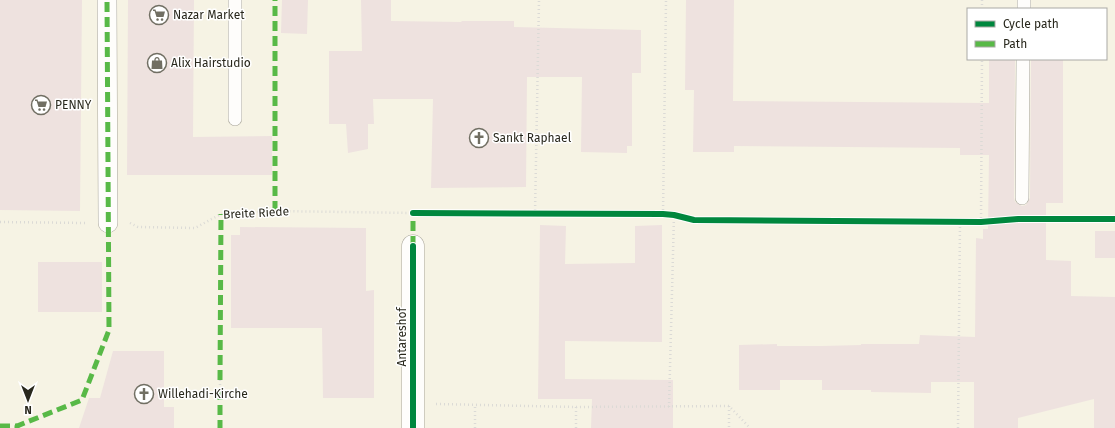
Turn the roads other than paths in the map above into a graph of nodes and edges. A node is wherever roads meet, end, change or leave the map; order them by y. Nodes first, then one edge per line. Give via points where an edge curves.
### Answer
1 (107, 0) edge
2 (236, 0) edge
3 (1023, 60) edge
4 (235, 120) dead end
5 (1022, 198) dead end
6 (108, 216) road end
7 (413, 246) dead end
8 (413, 428) edge

1 - 6 street
2 - 4 lane
3 - 5 lane
7 - 8 street, Antareshof

